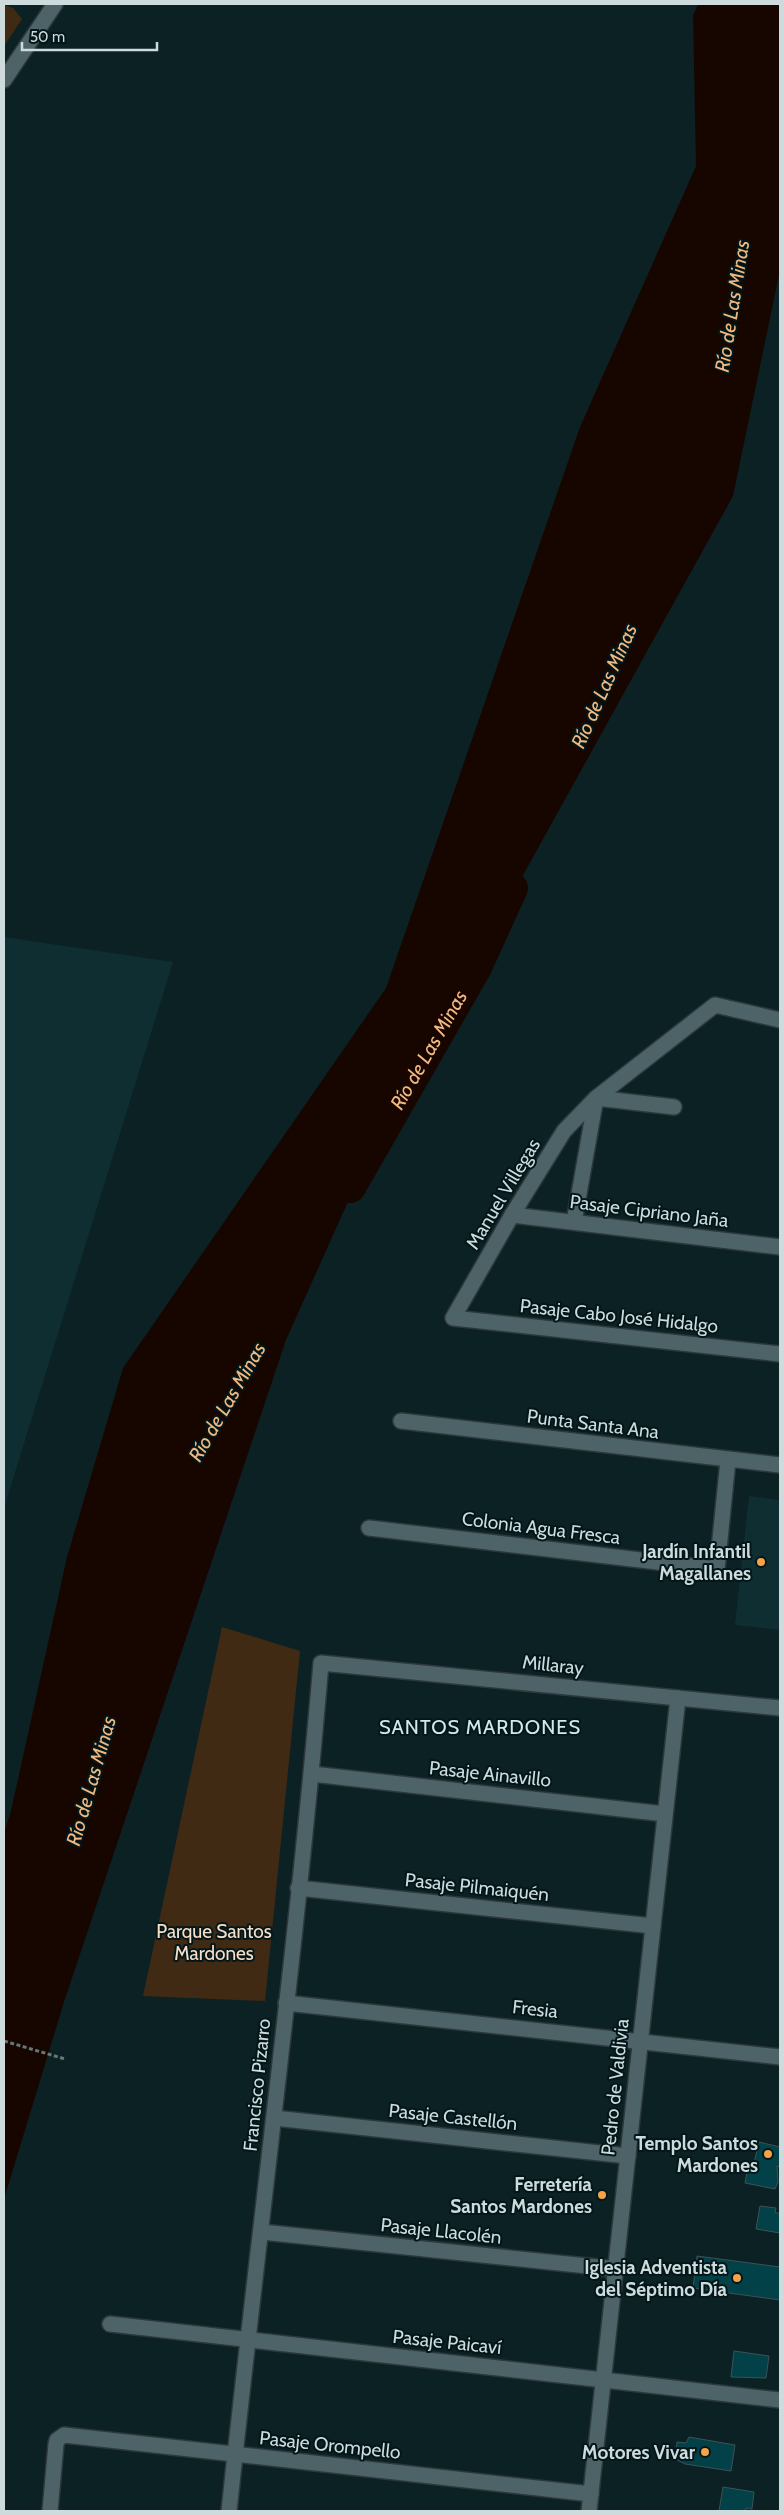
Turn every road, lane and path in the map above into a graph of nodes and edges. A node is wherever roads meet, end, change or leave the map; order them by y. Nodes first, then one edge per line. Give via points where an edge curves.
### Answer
1 (55, 4) edge
2 (4, 80) edge
3 (780, 1020) edge
4 (596, 1098) junction
5 (674, 1107) dead end
6 (512, 1215) junction
7 (574, 1222) junction
8 (780, 1247) edge
9 (453, 1318) joint
10 (780, 1354) edge
11 (401, 1421) dead end
12 (728, 1460) junction
13 (780, 1465) edge
14 (369, 1528) dead end
15 (321, 1663) joint
16 (678, 1698) junction
17 (780, 1708) edge
18 (312, 1774) junction
19 (665, 1814) junction
20 (298, 1888) junction
21 (652, 1926) junction
22 (286, 2003) junction
23 (640, 2040) junction
24 (4, 2041) edge
25 (780, 2057) edge
26 (65, 2059) dead end
27 (274, 2118) junction
28 (628, 2156) junction
29 (262, 2232) junction
30 (616, 2269) junction
31 (110, 2324) dead end
32 (249, 2340) junction
33 (604, 2380) junction
34 (780, 2400) edge
35 (235, 2455) junction
36 (591, 2494) junction
37 (50, 2511) edge
38 (230, 2511) edge
39 (589, 2511) edge

1 - 2 street
3 - 4 street, Manuel Villegas via 715,1005
4 - 5 street
4 - 6 street, Manuel Villegas via 564,1131
4 - 7 street
6 - 7 street, Pasaje Cipriano Jaña
6 - 9 street, Manuel Villegas
7 - 8 street, Pasaje Cipriano Jaña
9 - 10 street, Pasaje Cabo José Hidalgo
11 - 12 street, Punta Santa Ana
12 - 13 street, Punta Santa Ana
12 - 14 street, Colonia Agua Fresca via 717,1569
15 - 16 street, Millaray
15 - 18 street, Francisco Pizarro
16 - 17 street, Millaray
16 - 19 street, Pedro de Valdivia
18 - 19 street, Pasaje Ainavillo
18 - 20 street, Francisco Pizarro
19 - 21 street, Pedro de Valdivia
20 - 21 street, Pasaje Pilmaiquén
20 - 22 street, Francisco Pizarro
21 - 23 street, Pedro de Valdivia
22 - 23 street, Fresia
22 - 27 street, Francisco Pizarro
23 - 25 street, Fresia
23 - 28 street, Pedro de Valdivia
24 - 26 path
27 - 28 street, Pasaje Castellón
27 - 29 street, Francisco Pizarro
28 - 30 street, Pedro de Valdivia
29 - 30 street, Pasaje Llacolén
29 - 32 street, Francisco Pizarro
30 - 33 street, Pedro de Valdivia
31 - 32 street, Pasaje Paicaví
32 - 33 street, Pasaje Paicaví
32 - 35 street, Francisco Pizarro
33 - 34 street, Pasaje Paicaví
33 - 36 street, Pedro de Valdivia
35 - 36 street, Pasaje Orompello
35 - 37 street, Pasaje Orompello via 64,2435 56,2444
35 - 38 street, Francisco Pizarro
36 - 39 street, Pedro de Valdivia

